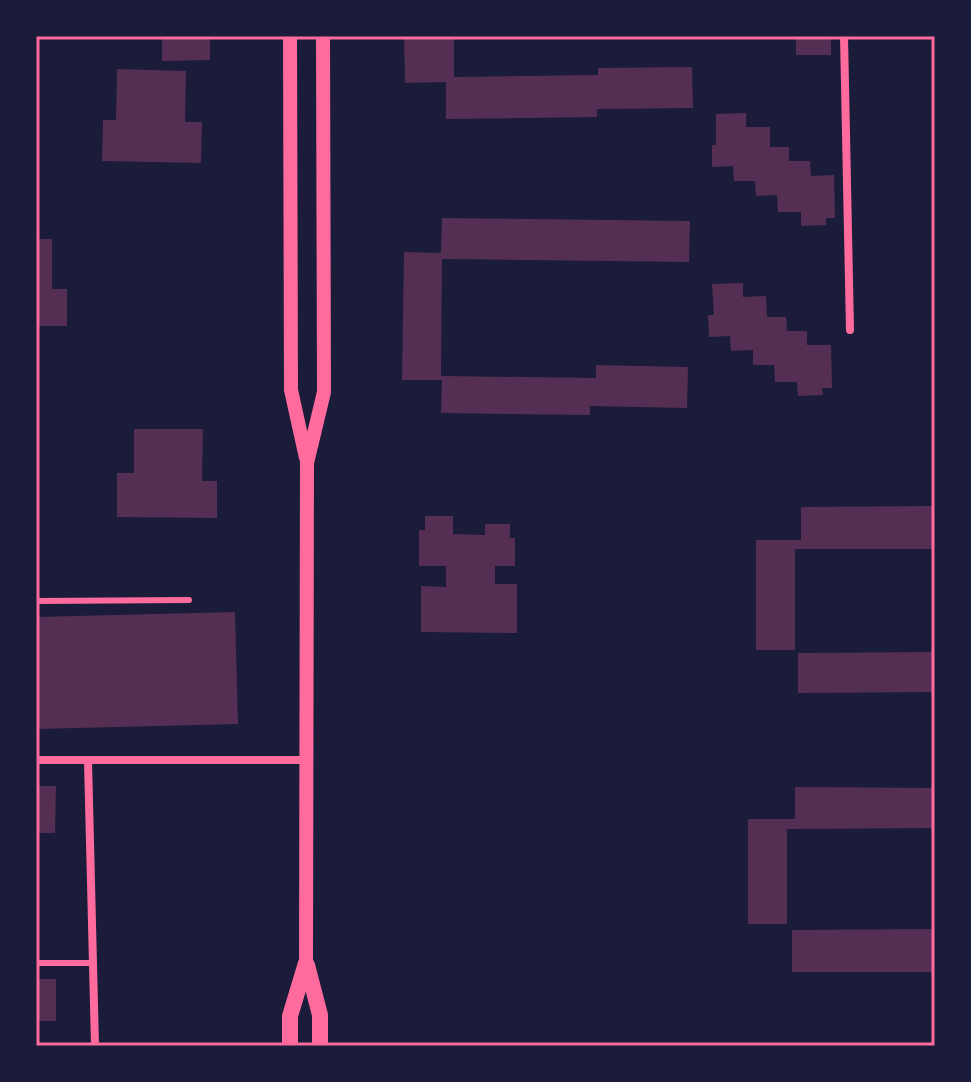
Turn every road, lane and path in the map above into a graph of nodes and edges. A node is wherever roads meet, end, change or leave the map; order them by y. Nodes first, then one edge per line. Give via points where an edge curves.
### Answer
1 (290, 36) edge
2 (323, 36) edge
3 (844, 36) edge
4 (850, 330) dead end
5 (307, 463) junction
6 (189, 600) dead end
7 (36, 601) edge
8 (36, 760) edge
9 (88, 760) junction
10 (307, 760) junction
11 (36, 963) edge
12 (93, 963) junction
13 (306, 963) junction
14 (95, 1046) edge
15 (290, 1046) edge
16 (320, 1046) edge

1 - 5 street via 291,390
2 - 5 street via 324,392
3 - 4 street
5 - 10 street
6 - 7 lane
8 - 9 street
9 - 10 street
9 - 12 street
10 - 13 street
11 - 12 lane
12 - 14 street
13 - 15 main road via 290,1016
13 - 16 main road via 320,1015

